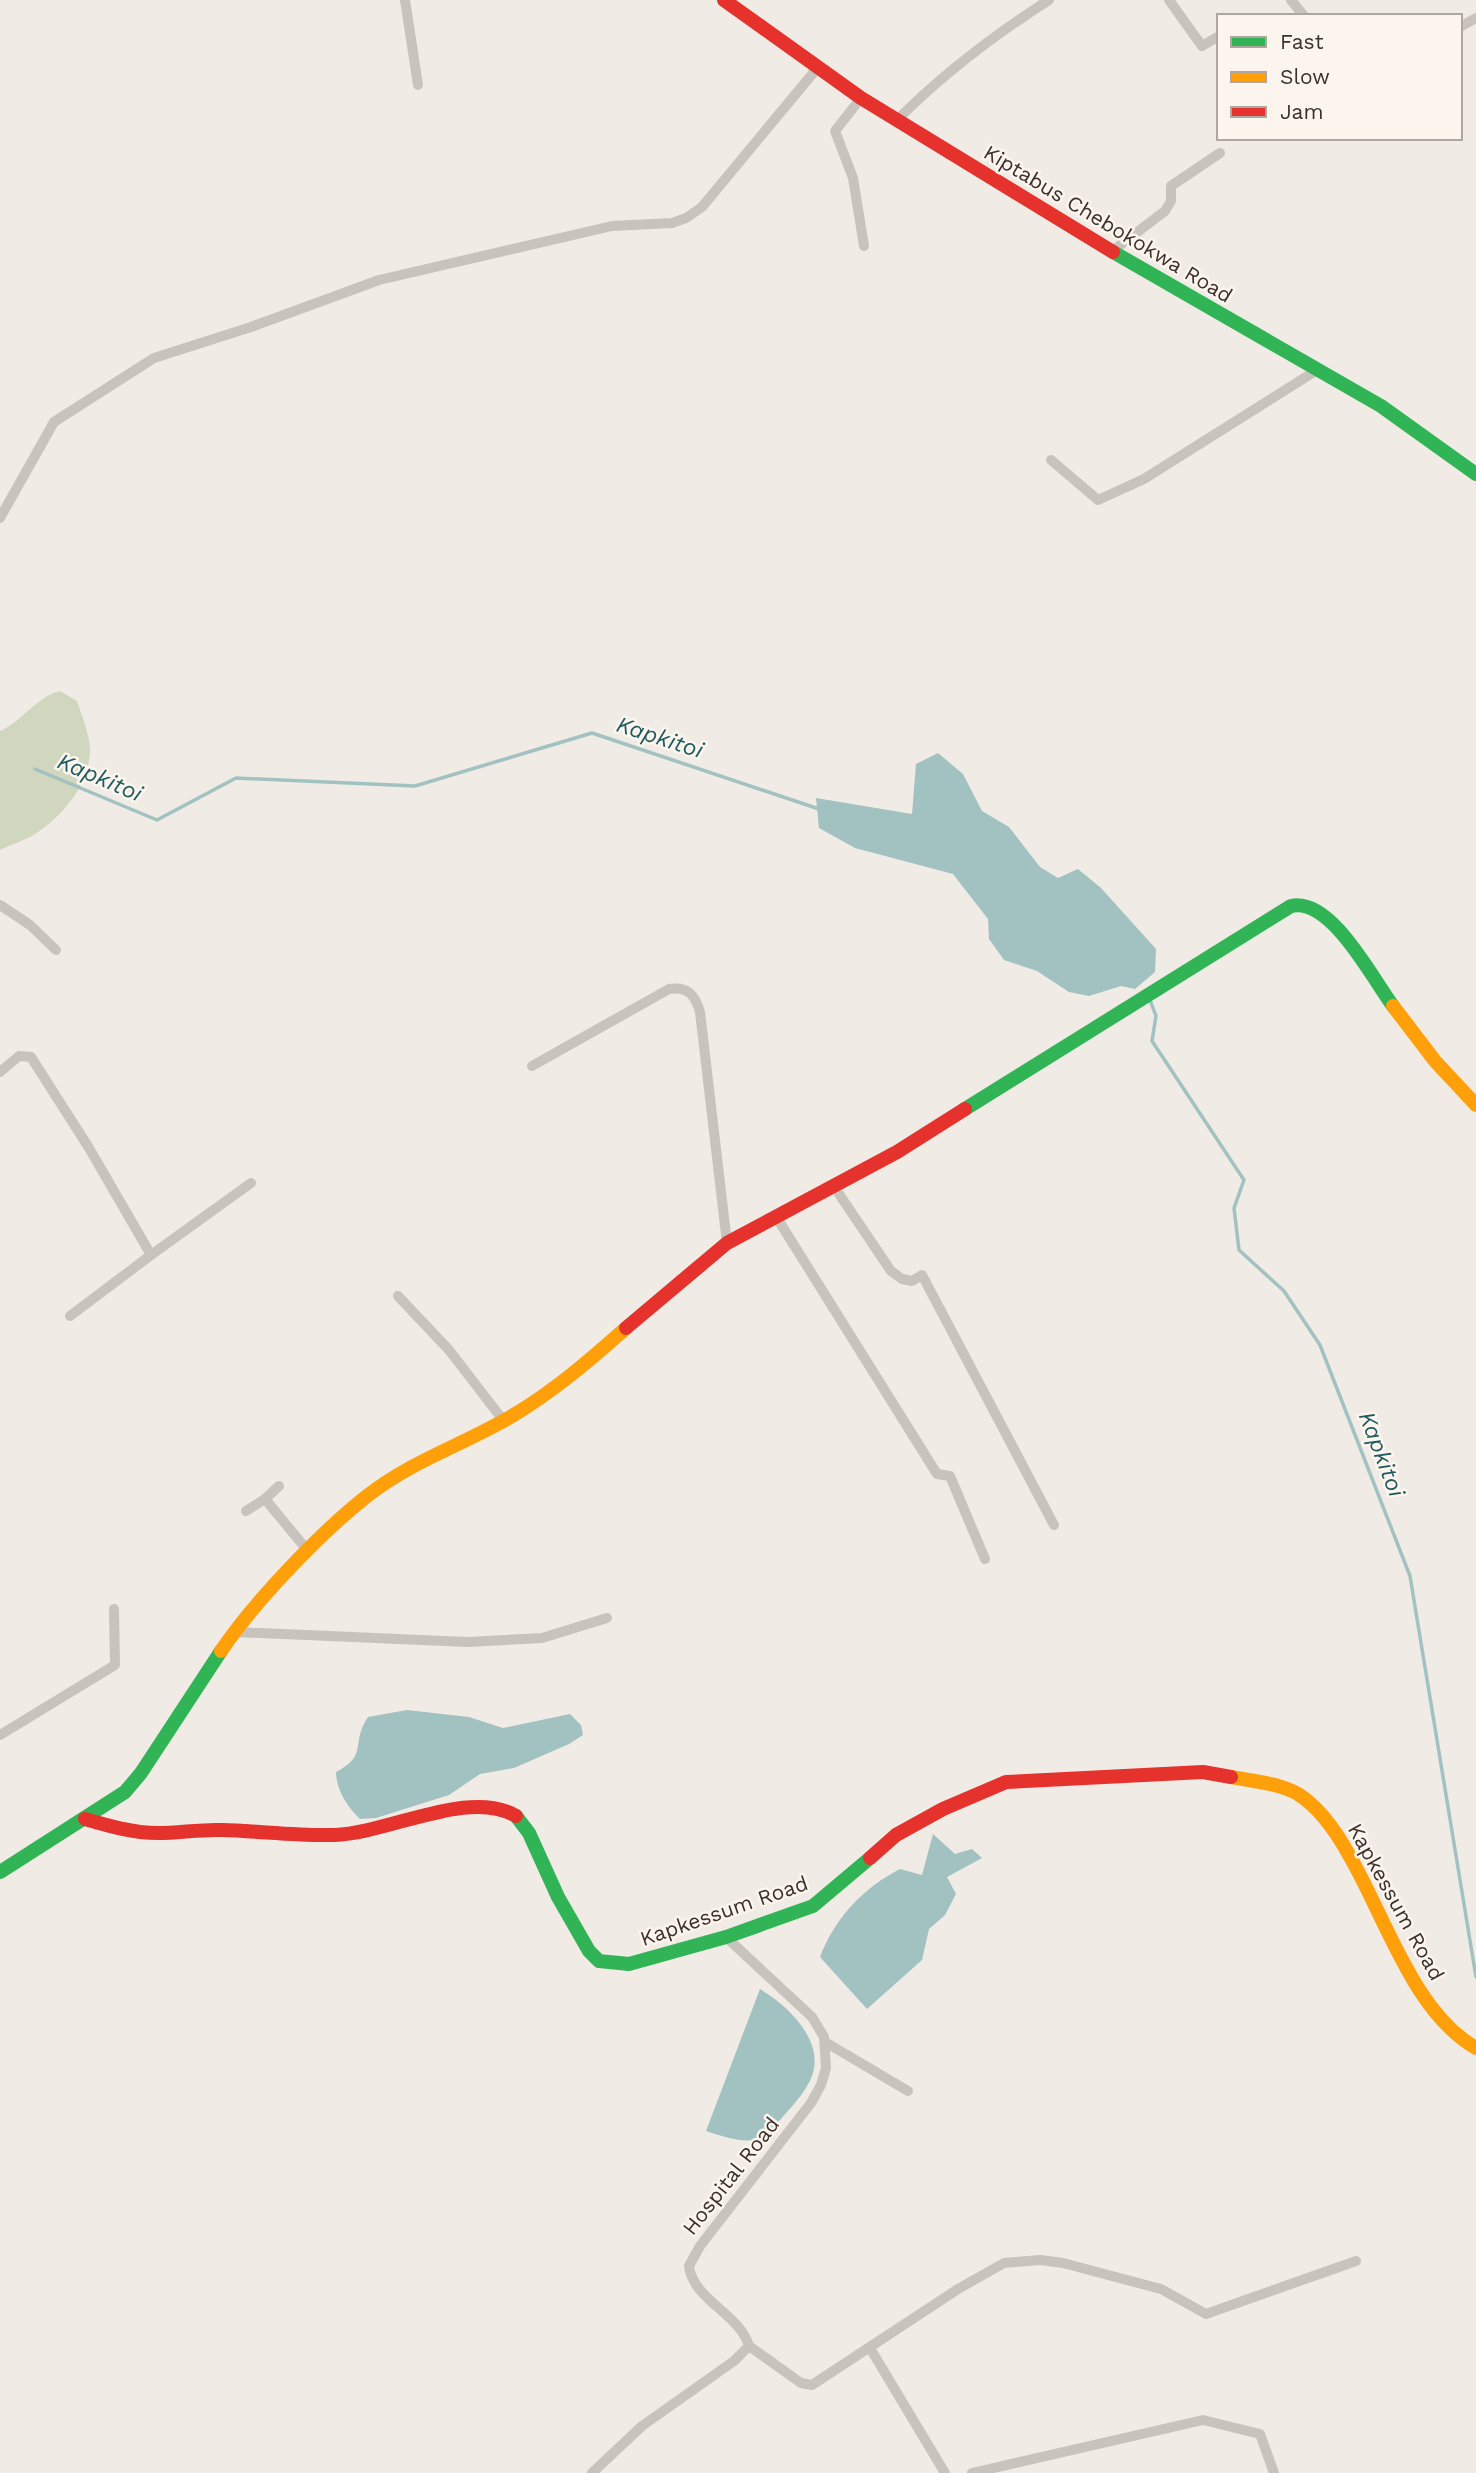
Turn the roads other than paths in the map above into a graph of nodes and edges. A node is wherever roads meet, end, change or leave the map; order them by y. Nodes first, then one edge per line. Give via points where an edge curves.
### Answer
1 (405, 0) edge
2 (724, 0) edge
3 (1049, 0) edge
4 (1169, 0) edge
5 (1291, 0) edge
6 (1302, 14) edge
7 (1217, 37) edge
8 (819, 66) junction
9 (418, 85) dead end
10 (861, 98) junction
11 (897, 120) junction
12 (1220, 153) dead end
13 (864, 246) dead end
14 (1111, 252) junction
15 (1317, 370) junction
16 (1051, 460) dead end
17 (1476, 474) edge
18 (0, 519) edge
19 (0, 905) edge
20 (57, 950) dead end
21 (532, 1066) dead end
22 (0, 1072) edge
23 (1476, 1105) edge
24 (251, 1183) dead end
25 (835, 1188) junction
26 (777, 1218) junction
27 (727, 1243) junction
28 (151, 1255) junction
29 (398, 1296) dead end
30 (70, 1315) dead end
31 (503, 1420) junction
32 (278, 1486) dead end
33 (265, 1499) junction
34 (246, 1511) dead end
35 (1054, 1525) dead end
36 (308, 1550) junction
37 (985, 1559) dead end
38 (114, 1609) dead end
39 (607, 1618) dead end
40 (234, 1632) junction
41 (0, 1735) edge
42 (85, 1819) junction
43 (0, 1872) edge
44 (726, 1937) junction
45 (825, 2042) junction
46 (1476, 2048) edge
47 (908, 2091) dead end
48 (1356, 2261) dead end
49 (749, 2346) junction
50 (870, 2348) junction
51 (592, 2473) edge
52 (945, 2473) edge
53 (972, 2473) edge
54 (1274, 2473) edge

1 - 9 street
2 - 8 street, Kiptabus Chebokokwa Road
3 - 11 street via 982,45
4 - 7 street via 1202,46
5 - 6 street
8 - 10 street, Kiptabus Chebokokwa Road
8 - 18 street via 702,207 686,218 612,226 379,280 154,358 54,422
10 - 11 street, Kiptabus Chebokokwa Road
10 - 13 street via 835,131 853,178
11 - 14 street, Kiptabus Chebokokwa Road
12 - 14 street via 1171,186 1170,206
14 - 15 street, Kiptabus Chebokokwa Road
15 - 16 street via 1144,479 1098,500
15 - 17 street, Kiptabus Chebokokwa Road via 1381,406
19 - 20 street
21 - 27 street via 669,989 681,987 691,993 700,1012
22 - 28 street via 19,1056 31,1056
23 - 25 street via 1454,1084 1334,925 1318,910 1300,903 1271,915
24 - 28 street
25 - 26 street
25 - 35 street via 891,1271 912,1282 922,1275
26 - 27 street
26 - 37 street via 937,1475 950,1476
27 - 31 street via 603,1352
28 - 30 street
29 - 31 street via 449,1350
31 - 36 street via 411,1467 367,1496
32 - 33 street
33 - 34 street
33 - 36 street
36 - 40 street
38 - 41 street via 116,1665
39 - 40 street via 542,1638 468,1642
40 - 42 street via 141,1773 125,1792
42 - 43 street
42 - 44 street, Kapkessum Road via 159,1833 218,1830 334,1835 375,1831 454,1808 485,1805 501,1808 522,1823 558,1897 599,1961 629,1964
44 - 45 street via 812,2017
44 - 46 street, Kapkessum Road via 813,1906 896,1835 1006,1782 1203,1772 1297,1794 1320,1813 1363,1878 1423,1996 1455,2036
45 - 47 street
45 - 49 street, Hospital Road via 821,2085 689,2266 692,2279 735,2324
48 - 50 street via 1206,2314 1161,2289 1063,2263 1004,2263
49 - 50 street via 808,2385
49 - 51 street via 642,2426
50 - 52 street
53 - 54 street via 1203,2420 1260,2434

